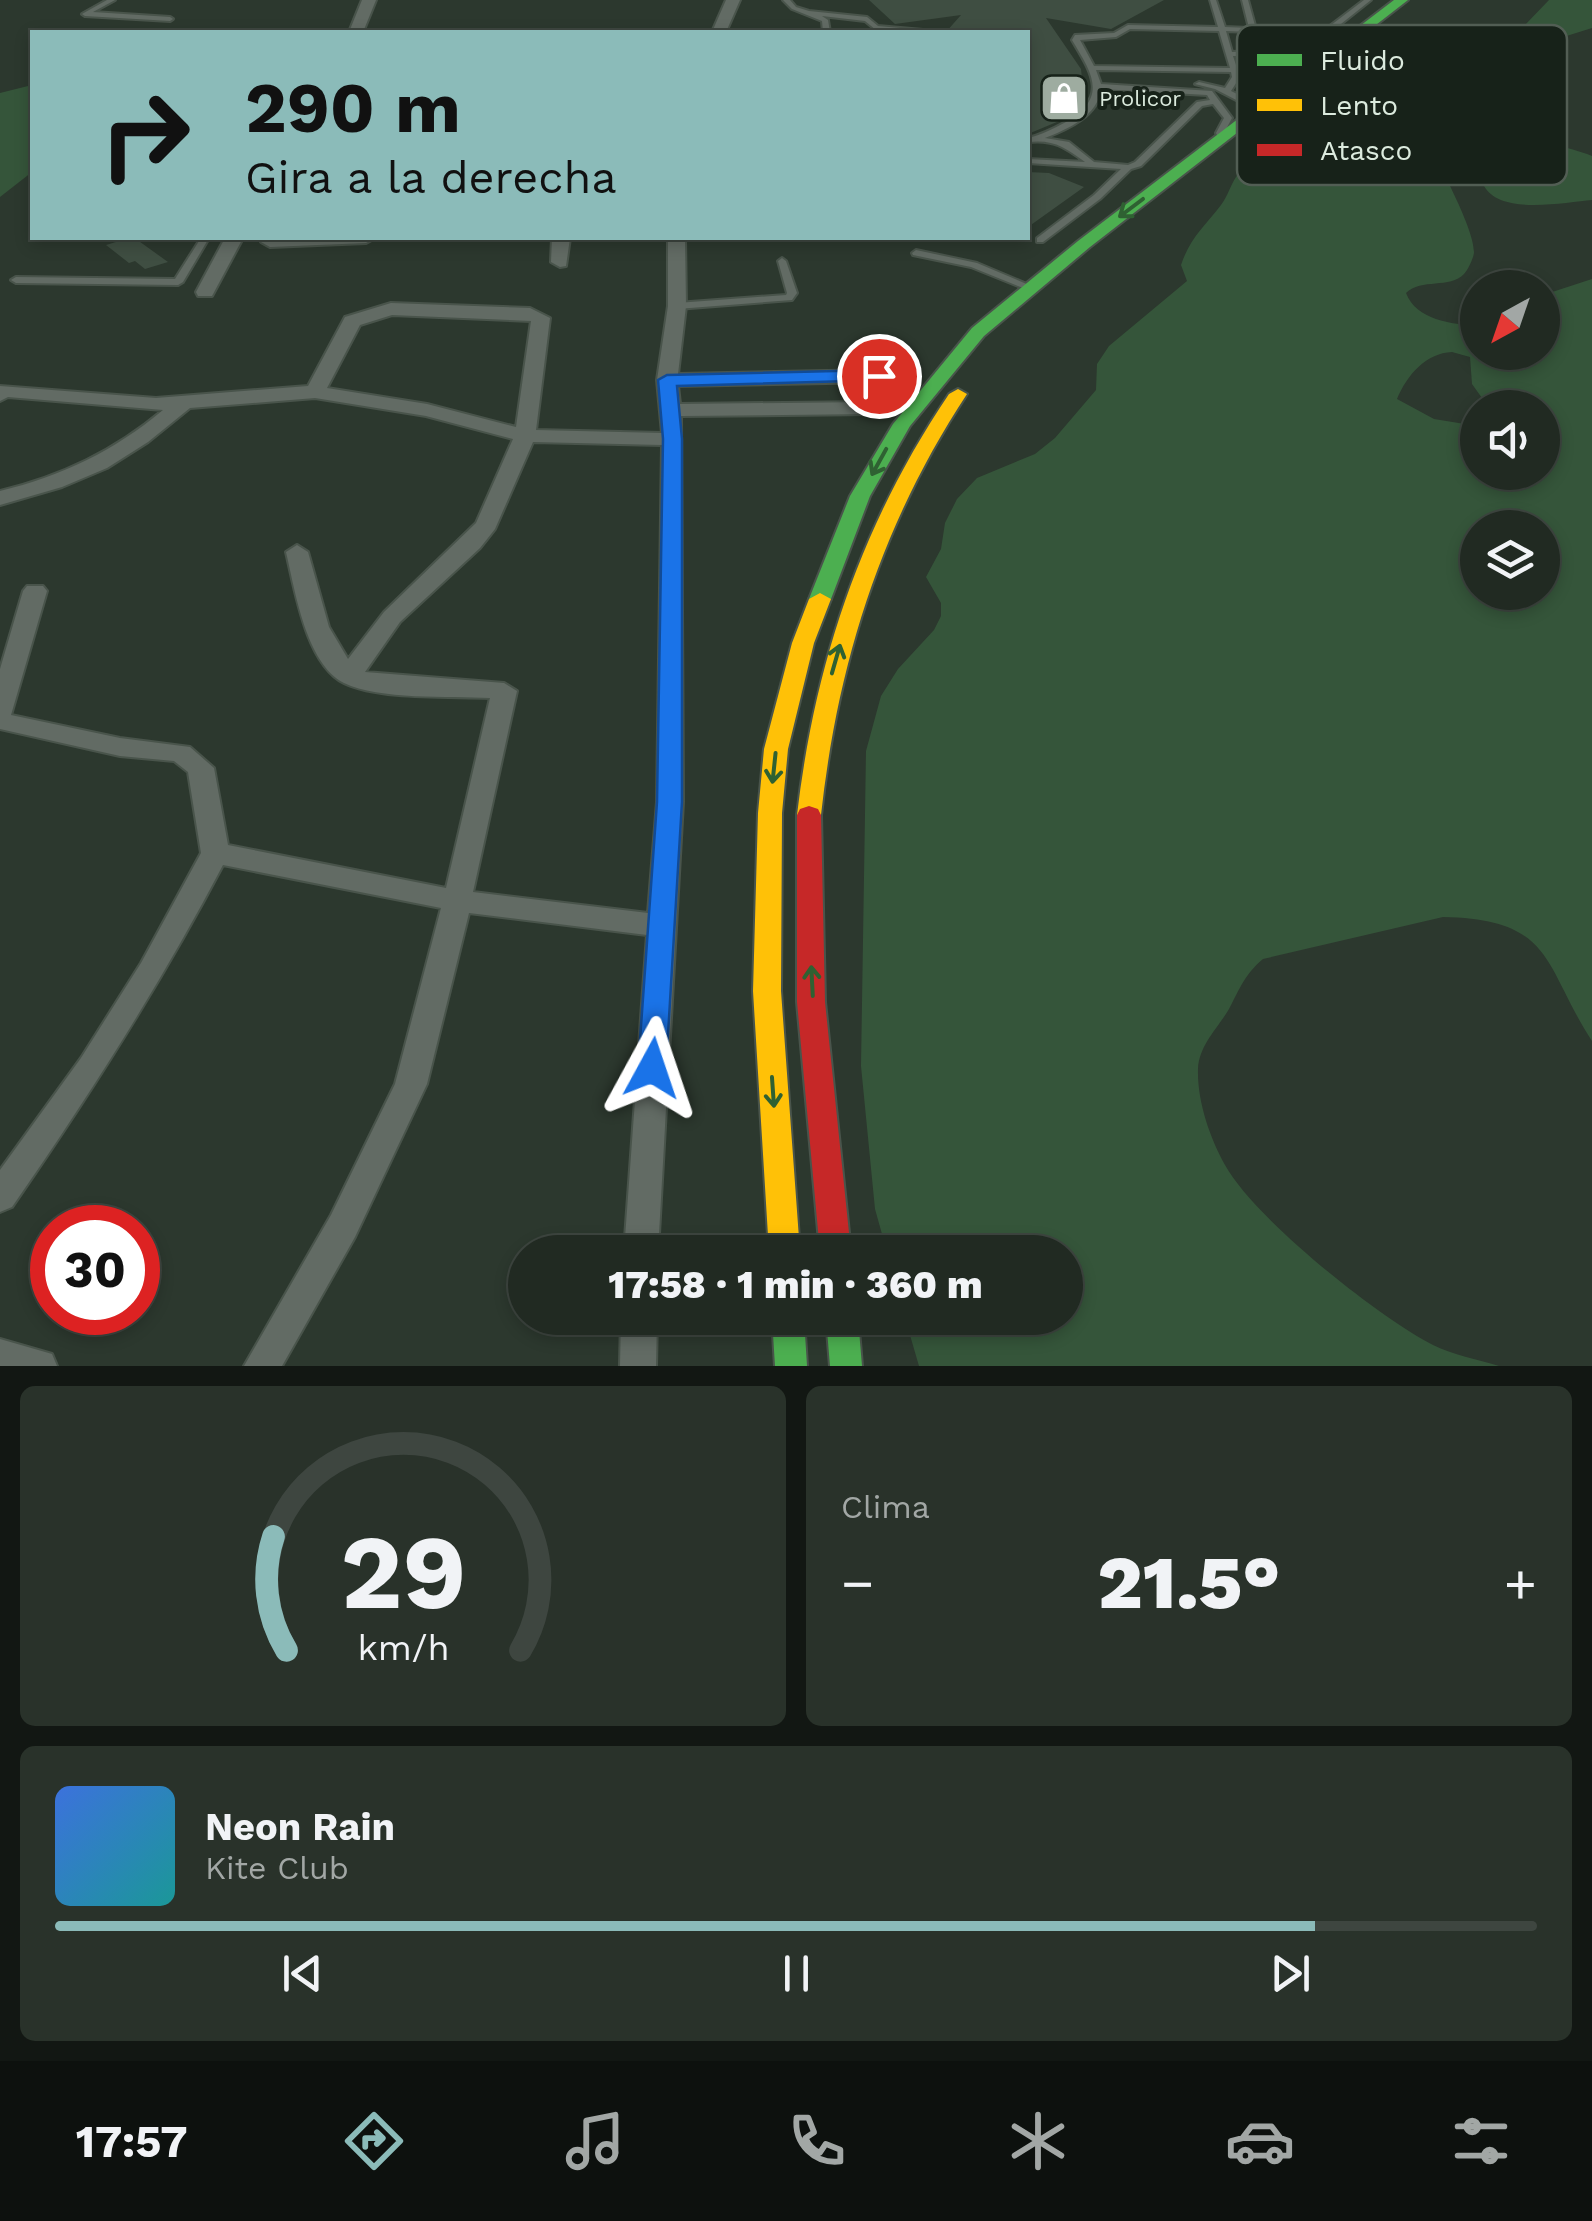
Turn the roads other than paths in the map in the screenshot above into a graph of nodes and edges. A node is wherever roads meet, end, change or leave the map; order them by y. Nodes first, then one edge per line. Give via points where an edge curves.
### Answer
1 (112, 0) edge
2 (369, 0) edge
3 (733, 0) edge
4 (786, 0) edge
5 (1213, 0) edge
6 (1245, 0) edge
7 (1368, 0) edge
8 (1402, 0) edge
9 (1427, 0) edge
10 (810, 12) junction
11 (170, 19) dead end
12 (1252, 25) edge
13 (1335, 25) edge
14 (1370, 25) edge
15 (1395, 25) edge
16 (1222, 29) junction
17 (1237, 29) edge
18 (357, 30) edge
19 (720, 30) edge
20 (826, 30) edge
21 (900, 30) edge
22 (1228, 54) junction
23 (1237, 54) edge
24 (1093, 68) junction
25 (1234, 70) junction
26 (1097, 83) junction
27 (1226, 92) junction
28 (1237, 99) edge
29 (1217, 101) junction
30 (1237, 127) edge
31 (1032, 139) edge
32 (1237, 149) edge
33 (1030, 161) edge
34 (1092, 164) junction
35 (1128, 168) junction
36 (1172, 176) junction
37 (204, 240) edge
38 (233, 240) edge
39 (271, 240) edge
40 (318, 240) edge
41 (561, 240) edge
42 (676, 240) edge
43 (1040, 240) dead end
44 (916, 254) dead end
45 (782, 261) dead end
46 (560, 262) dead end
47 (16, 280) dead end
48 (1031, 288) junction
49 (205, 292) dead end
50 (677, 306) junction
51 (1005, 340) dead end
52 (879, 376) dead end
53 (667, 380) junction
54 (970, 380) dead end
55 (315, 392) junction
56 (0, 395) edge
57 (184, 402) junction
58 (871, 408) dead end
59 (672, 410) junction
60 (525, 436) junction
61 (672, 439) junction
62 (0, 498) edge
63 (297, 552) dead end
64 (36, 590) dead end
65 (349, 676) junction
66 (0, 712) edge
67 (0, 721) edge
68 (215, 852) junction
69 (458, 901) junction
70 (664, 926) junction
71 (0, 1197) edge
72 (641, 1235) edge
73 (783, 1235) edge
74 (835, 1235) edge
75 (639, 1335) edge
76 (789, 1335) edge
77 (843, 1335) edge
78 (0, 1356) edge
79 (39, 1366) edge
80 (262, 1366) edge
81 (638, 1366) edge
82 (791, 1366) edge
83 (846, 1366) edge

1 - 11 lane via 85,14
2 - 18 street
3 - 19 street
4 - 10 lane
5 - 16 lane
6 - 12 lane
7 - 13 lane
8 - 14 main road
9 - 15 main road
10 - 20 lane via 825,20
10 - 21 lane via 867,18 876,28
16 - 17 lane
16 - 22 lane
16 - 24 lane via 1128,27 1116,35 1078,37
22 - 23 lane
22 - 25 lane
24 - 25 lane
24 - 26 lane
25 - 27 lane
26 - 27 lane via 1200,84
26 - 29 lane via 1199,90
26 - 31 lane via 1099,96 1086,116
27 - 28 lane
29 - 35 lane via 1200,104 1146,160
29 - 36 lane via 1227,125
30 - 36 main road
31 - 34 lane via 1066,144
32 - 51 main road
33 - 34 lane
34 - 35 lane
35 - 43 lane
36 -> 48 main road
37 - 47 lane via 178,282
38 - 49 street
39 - 40 street
41 - 46 street
42 - 50 street
44 - 48 lane via 974,265
45 - 50 lane via 789,298
48 -> 73 main road via 955,358 880,458 840,543 790,690 776,748 766,886
50 - 53 street
52 - 53 street
53 - 59 street
74 -> 54 main road via 810,956 815,751 838,648 892,502 931,430
55 - 57 street
55 - 60 street via 426,410
55 - 60 street via 352,320 392,310 530,314 542,324
56 - 57 street
57 - 62 street via 144,438 87,473
58 - 59 street
59 - 61 street
60 - 61 street
60 - 65 street via 487,524 392,616
61 - 70 street
63 - 65 street via 319,632
64 - 66 street
65 - 69 street via 504,692
67 - 68 street via 193,760 201,768
68 - 69 street
68 - 71 street via 152,971
69 - 70 street
69 - 80 street via 411,1084 343,1226
70 - 72 street
75 - 81 street
76 - 82 main road
77 - 83 main road
78 - 79 street

